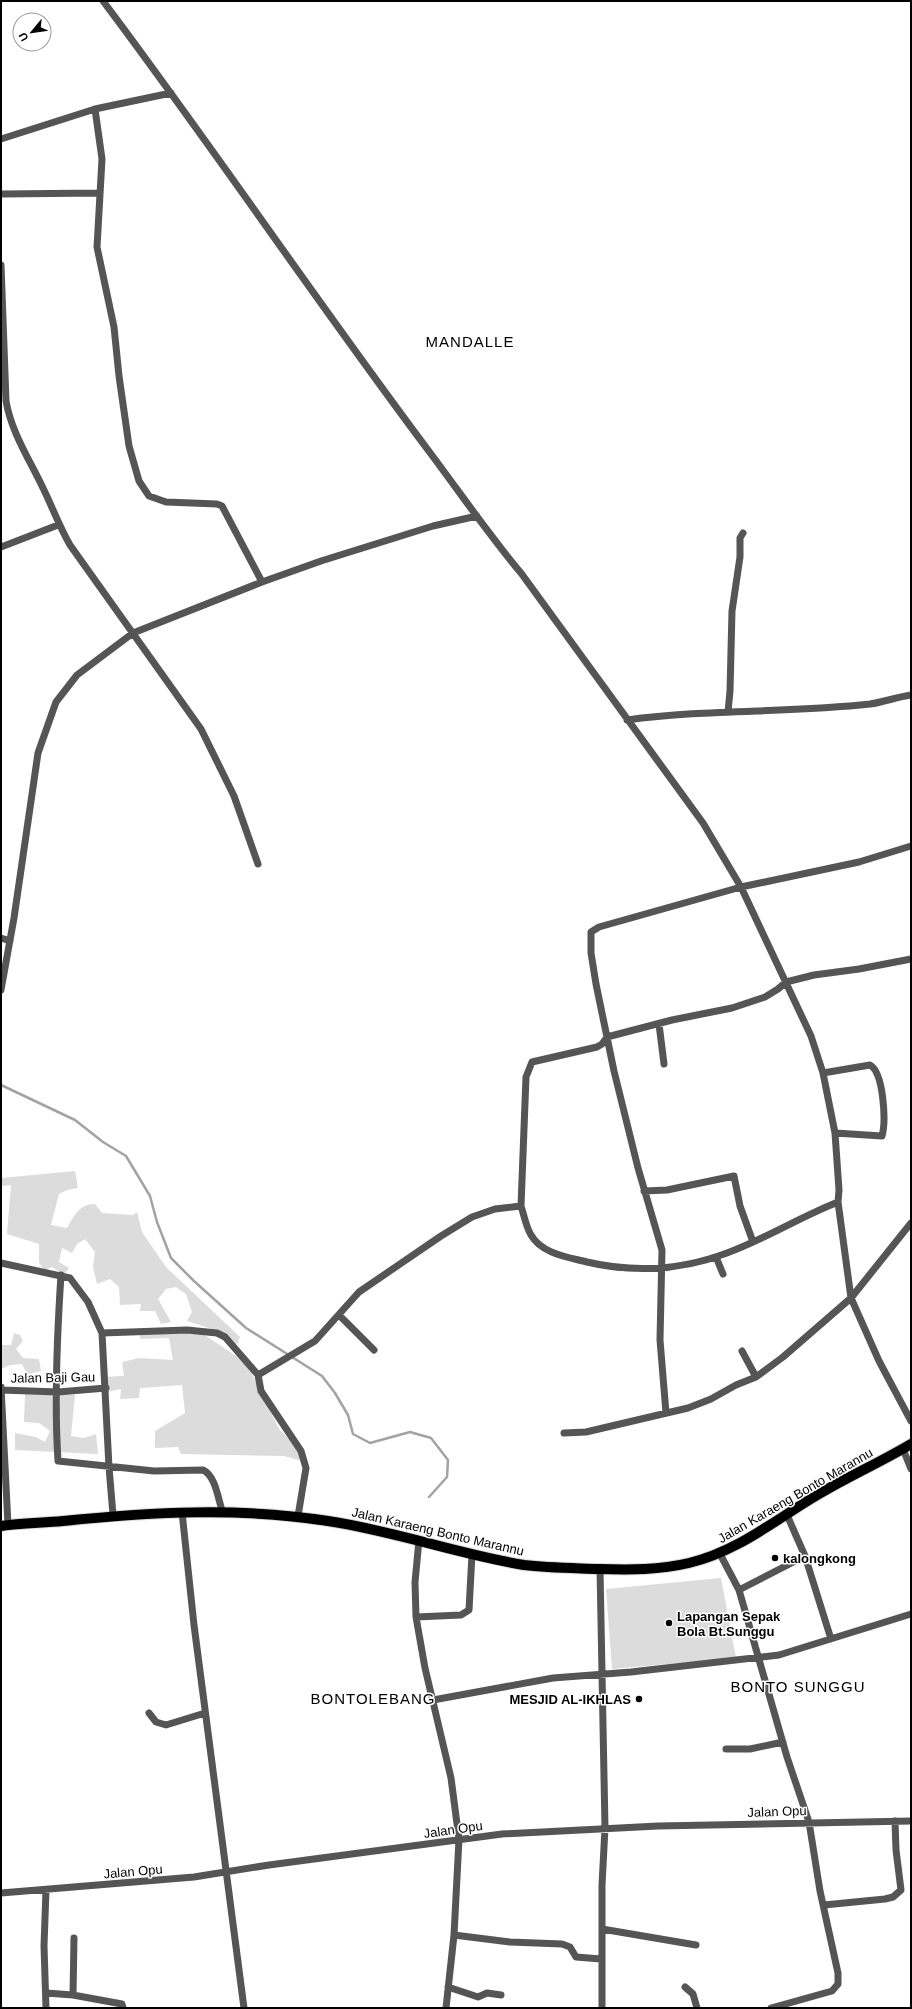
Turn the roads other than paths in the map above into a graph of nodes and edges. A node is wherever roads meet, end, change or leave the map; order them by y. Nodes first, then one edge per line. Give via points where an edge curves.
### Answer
1 (102, 1) edge
2 (171, 92) junction
3 (95, 109) junction
4 (1, 139) edge
5 (100, 193) junction
6 (1, 194) edge
7 (1, 265) edge
8 (2, 330) edge
9 (477, 516) junction
10 (58, 525) junction
11 (743, 533) dead end
12 (1, 547) edge
13 (262, 582) junction
14 (133, 633) junction
15 (911, 694) edge
16 (728, 712) junction
17 (627, 720) junction
18 (911, 846) edge
19 (258, 864) dead end
20 (741, 887) junction
21 (1, 938) edge
22 (10, 941) junction
23 (911, 959) edge
24 (786, 982) junction
25 (1, 990) edge
26 (659, 1024) junction
27 (607, 1037) junction
28 (664, 1064) dead end
29 (823, 1073) junction
30 (835, 1133) junction
31 (644, 1191) junction
32 (838, 1202) junction
33 (521, 1206) junction
34 (911, 1223) edge
35 (753, 1242) junction
36 (716, 1257) junction
37 (1, 1263) edge
38 (662, 1269) junction
39 (723, 1274) dead end
40 (61, 1275) junction
41 (851, 1298) junction
42 (338, 1315) junction
43 (102, 1333) junction
44 (374, 1350) dead end
45 (742, 1351) dead end
46 (258, 1374) junction
47 (756, 1377) junction
48 (106, 1388) junction
49 (1, 1389) edge
50 (58, 1392) junction
51 (666, 1413) junction
52 (911, 1421) edge
53 (564, 1433) dead end
54 (907, 1446) edge
55 (109, 1467) junction
56 (911, 1469) edge
57 (182, 1512) junction
58 (223, 1513) junction
59 (113, 1515) junction
60 (787, 1515) junction
61 (298, 1516) junction
62 (5, 1526) edge
63 (419, 1540) junction
64 (472, 1554) junction
65 (720, 1554) junction
66 (804, 1556) junction
67 (600, 1569) junction
68 (739, 1590) junction
69 (911, 1614) edge
70 (416, 1617) junction
71 (831, 1639) junction
72 (759, 1658) junction
73 (602, 1674) junction
74 (433, 1700) junction
75 (149, 1713) dead end
76 (205, 1713) junction
77 (783, 1742) junction
78 (726, 1750) dead end
79 (911, 1821) edge
80 (809, 1822) junction
81 (895, 1822) junction
82 (605, 1828) junction
83 (459, 1838) junction
84 (226, 1872) junction
85 (46, 1890) junction
86 (1, 1893) edge
87 (824, 1905) junction
88 (602, 1929) junction
89 (454, 1935) junction
90 (74, 1938) dead end
91 (696, 1945) dead end
92 (601, 1959) junction
93 (448, 1987) junction
94 (685, 1987) dead end
95 (46, 1993) junction
96 (73, 1995) junction
97 (501, 1995) dead end
98 (46, 2008) edge
99 (122, 2008) edge
100 (244, 2008) edge
101 (446, 2008) edge
102 (602, 2008) edge
103 (697, 2008) edge
104 (771, 2008) edge

1 - 2 street
2 - 3 street
2 - 9 street via 325,310
3 - 4 street
3 - 5 street via 102,160
5 - 6 street
5 - 13 street via 97,247 114,327 129,446 139,481 149,496 166,502 222,506
7 - 8 street
8 - 10 street via 7,410
9 - 13 street via 379,541
9 - 17 street
10 - 12 street
10 - 14 street via 84,567
11 - 16 street via 740,538 740,558 732,611
13 - 14 street
14 - 19 street via 201,729 234,796
14 - 22 street via 77,675 62,693 50,716 38,753
15 - 16 street via 889,701 853,705
16 - 17 street
17 - 20 street via 703,823
18 - 20 street via 859,862
20 - 24 street
20 - 27 street via 599,927 592,932 591,953
21 - 22 street
22 - 25 street
23 - 24 street
24 - 26 street via 765,997 732,1008
24 - 29 street via 811,1036
26 - 27 street
26 - 28 street
27 - 31 street
27 - 33 street via 597,1047 530,1064 526,1077
29 - 30 street
29 - 30 street via 870,1065 875,1069 882,1092 882,1136
30 - 32 street
31 - 35 street via 667,1190 734,1176 740,1206
31 - 38 street via 662,1250
32 - 35 street
32 - 41 street
33 - 38 street via 531,1235 546,1250 561,1256 612,1267
33 - 42 street via 495,1209 472,1218 359,1292
34 - 41 street
35 - 36 street
36 - 38 street
36 - 39 street
37 - 40 street
38 - 51 street via 660,1340
40 - 43 street via 75,1282 88,1302
40 - 50 street
41 - 47 street via 783,1358
41 - 52 street via 879,1361
42 - 44 street
42 - 46 street via 315,1341
43 - 46 street via 188,1330 217,1333 225,1337
43 - 48 street
45 - 47 street
46 - 61 street via 260,1391 301,1451 305,1461
47 - 51 street via 710,1399
48 - 50 street, Jalan Baji Gau
48 - 55 street
49 - 50 street, Jalan Baji Gau
49 - 62 street
50 - 55 street via 58,1461
51 - 53 street via 586,1432
54 - 56 street
54 - 60 main road, Jalan Karaeng Bonto Marannu via 832,1486
55 - 58 street via 208,1472 214,1482
55 - 59 street
57 - 58 main road, Jalan Karaeng Bonto Marannu
57 - 59 main road, Jalan Karaeng Bonto Marannu
57 - 76 street
58 - 61 main road, Jalan Karaeng Bonto Marannu
59 - 62 main road, Jalan Karaeng Bonto Marannu
60 - 65 main road, Jalan Karaeng Bonto Marannu
60 - 66 street
61 - 63 main road, Jalan Karaeng Bonto Marannu via 375,1529
63 - 64 main road, Jalan Karaeng Bonto Marannu
63 - 70 street via 415,1582
64 - 67 main road, Jalan Karaeng Bonto Marannu via 532,1566
64 - 70 street via 469,1610 461,1615
65 - 67 main road, Jalan Karaeng Bonto Marannu via 663,1568
65 - 68 street
66 - 68 street
66 - 71 street
67 - 73 street
68 - 72 street
69 - 71 street
70 - 74 street
71 - 72 street via 779,1655
72 - 73 street
72 - 77 street
73 - 74 street via 552,1678
73 - 82 street
74 - 83 street via 451,1778
75 - 76 street via 156,1722 166,1725
76 - 84 street
77 - 78 street via 750,1749
77 - 80 street
79 - 81 street, Jalan Opu
80 - 81 street, Jalan Opu
80 - 82 street, Jalan Opu
80 - 87 street
81 - 87 street via 900,1890 893,1897 885,1899
82 - 83 street, Jalan Opu
82 - 88 street
83 - 84 street, Jalan Opu
83 - 89 street
84 - 85 street, Jalan Opu via 148,1882
84 - 100 street
85 - 86 street, Jalan Opu
85 - 95 street
87 - 104 street via 838,1984 832,1991
88 - 91 street
88 - 92 street
89 - 92 street via 510,1942 562,1944 570,1947 576,1957
89 - 93 street
90 - 96 street
92 - 102 street
93 - 97 street via 478,1997 487,1993
93 - 101 street
94 - 103 street via 693,1994
95 - 96 street
95 - 98 street
96 - 99 street via 122,2004

